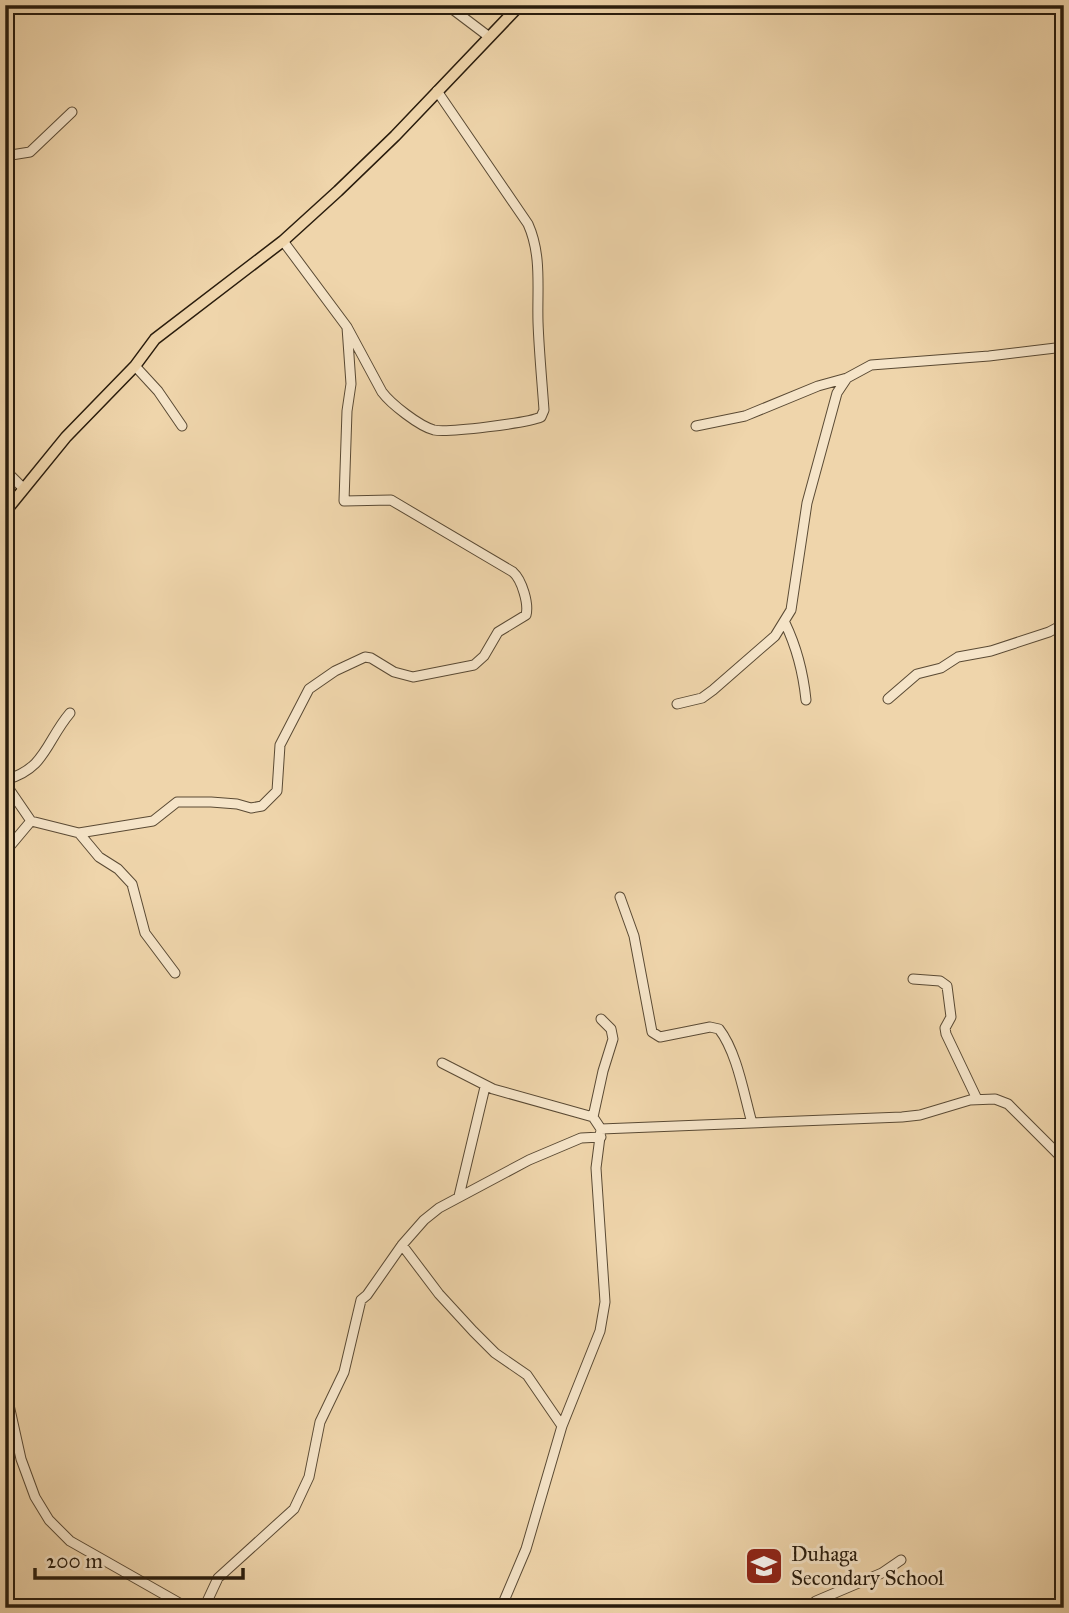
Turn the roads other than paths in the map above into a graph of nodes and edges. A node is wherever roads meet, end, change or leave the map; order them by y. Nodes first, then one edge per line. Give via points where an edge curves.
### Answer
1 (447, 5) edge
2 (520, 5) edge
3 (488, 36) junction
4 (437, 91) junction
5 (72, 112) dead end
6 (5, 156) edge
7 (283, 241) junction
8 (347, 327) junction
9 (1064, 347) edge
10 (135, 366) junction
11 (847, 378) junction
12 (182, 426) dead end
13 (696, 426) dead end
14 (5, 470) edge
15 (24, 489) junction
16 (5, 512) edge
17 (785, 622) junction
18 (1064, 624) edge
19 (888, 699) dead end
20 (806, 700) dead end
21 (677, 704) dead end
22 (70, 713) dead end
23 (5, 781) edge
24 (31, 821) junction
25 (79, 833) junction
26 (5, 852) edge
27 (620, 897) dead end
28 (175, 973) dead end
29 (914, 979) dead end
30 (601, 1019) dead end
31 (442, 1063) dead end
32 (485, 1087) junction
33 (977, 1099) junction
34 (593, 1117) junction
35 (752, 1123) junction
36 (601, 1133) junction
37 (5, 1150) edge
38 (1064, 1160) edge
39 (5, 1168) edge
40 (459, 1196) junction
41 (402, 1245) junction
42 (5, 1387) edge
43 (562, 1426) junction
44 (901, 1560) dead end
45 (188, 1608) edge
46 (204, 1608) edge
47 (501, 1608) edge
48 (808, 1608) edge

1 - 3 street
2 - 3 main road
3 - 4 main road
4 - 7 main road
4 - 8 street via 534,237 543,414 521,422 429,429 382,392
5 - 6 street via 30,152
7 - 8 street
7 - 10 main road via 155,339
8 - 25 street via 351,384 344,501 391,500 513,572 527,614 498,632 474,665 413,677 365,657 318,681 285,733 279,751 279,785 262,806 177,802 153,821
9 - 11 street via 871,365
10 - 12 street
10 - 15 main road via 66,437
11 - 13 street via 745,416
11 - 17 street via 837,393 807,503 791,610
14 - 15 street
15 - 16 main road
17 - 20 street via 797,647
17 - 21 street via 775,636 702,698
18 - 19 street via 991,651 958,657 909,679
22 - 23 street via 36,764
23 - 24 street
24 - 25 street
24 - 26 street
25 - 28 street via 132,884 145,933
27 - 35 street via 634,936 652,1032 660,1037 719,1029 741,1080
29 - 33 street via 947,986 951,1017 946,1034
30 - 34 street via 613,1039
31 - 32 street
32 - 34 street
32 - 40 street
33 - 35 street via 902,1118
33 - 38 street via 1008,1104
34 - 36 street
35 - 36 street
36 - 40 street via 529,1160
36 - 43 street via 597,1168 603,1315
37 - 39 street via 9,1154
40 - 41 street via 424,1220
41 - 43 street via 473,1331 527,1375
41 - 46 street via 361,1300 344,1372 320,1422 309,1477 298,1502 218,1578
42 - 45 street via 22,1459 49,1520 70,1541
43 - 47 street via 532,1531
44 - 48 street

